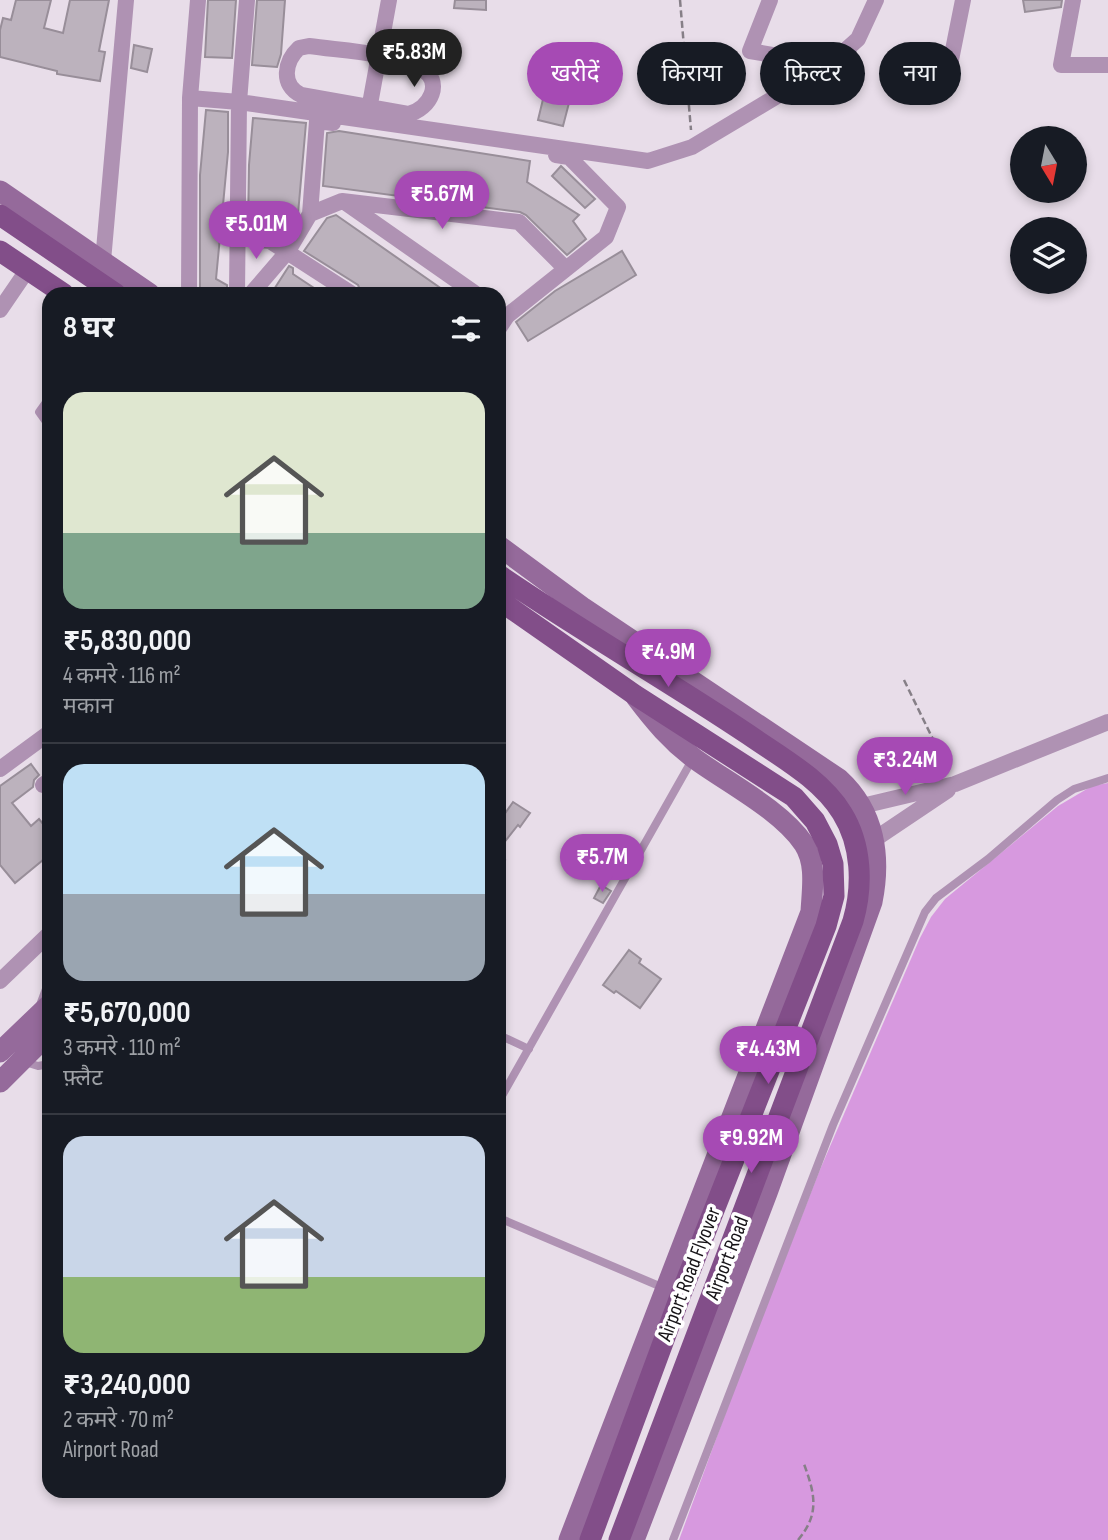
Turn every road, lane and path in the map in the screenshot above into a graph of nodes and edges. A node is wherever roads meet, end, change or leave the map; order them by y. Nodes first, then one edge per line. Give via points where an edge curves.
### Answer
1 (126, 0) edge
2 (198, 0) edge
3 (247, 0) edge
4 (389, 0) edge
5 (680, 0) edge
6 (770, 0) edge
7 (876, 0) edge
8 (963, 0) edge
9 (1073, 0) edge
10 (855, 42) edge
11 (955, 42) edge
12 (760, 53) edge
13 (380, 56) junction
14 (1108, 65) edge
15 (190, 98) junction
16 (239, 102) junction
17 (762, 105) edge
18 (369, 114) junction
19 (692, 147) junction
20 (0, 191) edge
21 (342, 201) junction
22 (310, 214) junction
23 (0, 215) edge
24 (237, 238) junction
25 (0, 251) edge
26 (288, 251) junction
27 (103, 261) junction
28 (28, 269) junction
29 (566, 269) junction
30 (54, 287) edge
31 (106, 287) edge
32 (140, 287) edge
33 (188, 287) edge
34 (237, 287) edge
35 (257, 287) edge
36 (342, 287) edge
37 (465, 287) edge
38 (0, 310) edge
39 (506, 314) edge
40 (506, 552) edge
41 (506, 579) edge
42 (506, 608) edge
43 (904, 680) dead end
44 (635, 695) junction
45 (1108, 722) edge
46 (42, 738) edge
47 (694, 758) junction
48 (0, 769) edge
49 (1108, 778) edge
50 (955, 784) junction
51 (862, 806) junction
52 (874, 839) junction
53 (42, 941) edge
54 (0, 981) edge
55 (42, 1029) edge
56 (506, 1038) edge
57 (529, 1049) junction
58 (9, 1053) edge
59 (42, 1065) edge
60 (0, 1082) edge
61 (506, 1089) edge
62 (506, 1221) edge
63 (666, 1290) junction
64 (804, 1464) dead end
65 (569, 1540) edge
66 (590, 1540) edge
67 (619, 1540) edge
68 (634, 1540) edge
69 (673, 1540) edge
70 (798, 1540) edge

1 - 27 street
2 - 15 street
3 - 16 street
4 - 13 street
5 - 19 path
6 - 12 street via 750,51
7 - 10 street
8 - 11 street
9 - 14 street via 1061,65
13 - 18 street
13 - 18 street via 421,68 433,91 416,113
13 - 18 street via 309,46 299,48 288,62 288,83 293,91
15 - 16 street
15 - 33 street
16 - 18 street
16 - 24 street
17 - 19 street
18 - 19 street via 648,161
20 - 27 street
21 - 22 street
21 - 29 street via 519,222
21 - 37 street
22 - 26 street
22 - 29 street via 317,121 569,157 618,207 606,237
23 - 31 main road
24 - 26 street via 270,242
24 - 34 street
25 - 28 main road
26 - 35 street
26 - 36 street
27 - 32 street
28 - 30 main road
28 - 38 street
29 - 39 street
40 - 51 street via 832,774
41 - 67 main road, Airport Road via 800,770 843,814 857,853 859,900 853,921
42 - 44 main road
43 - 50 path
44 - 47 street via 660,729
44 - 66 main road, Airport Road Flyover via 794,797 827,844 834,896
45 - 50 street
46 - 48 street
47 - 57 lane
47 - 63 street via 776,814 804,845 813,876 811,912
49 - 69 lane via 1074,789 1058,800 936,898 925,912 833,1125
50 - 51 street
50 - 52 street
51 - 52 street
52 - 68 street via 877,880 872,902
53 - 54 street
55 - 58 street
56 - 57 lane
57 - 61 lane
58 - 59 lane
58 - 60 street
62 - 63 lane
63 - 65 street
64 - 70 path via 811,1483 813,1518

